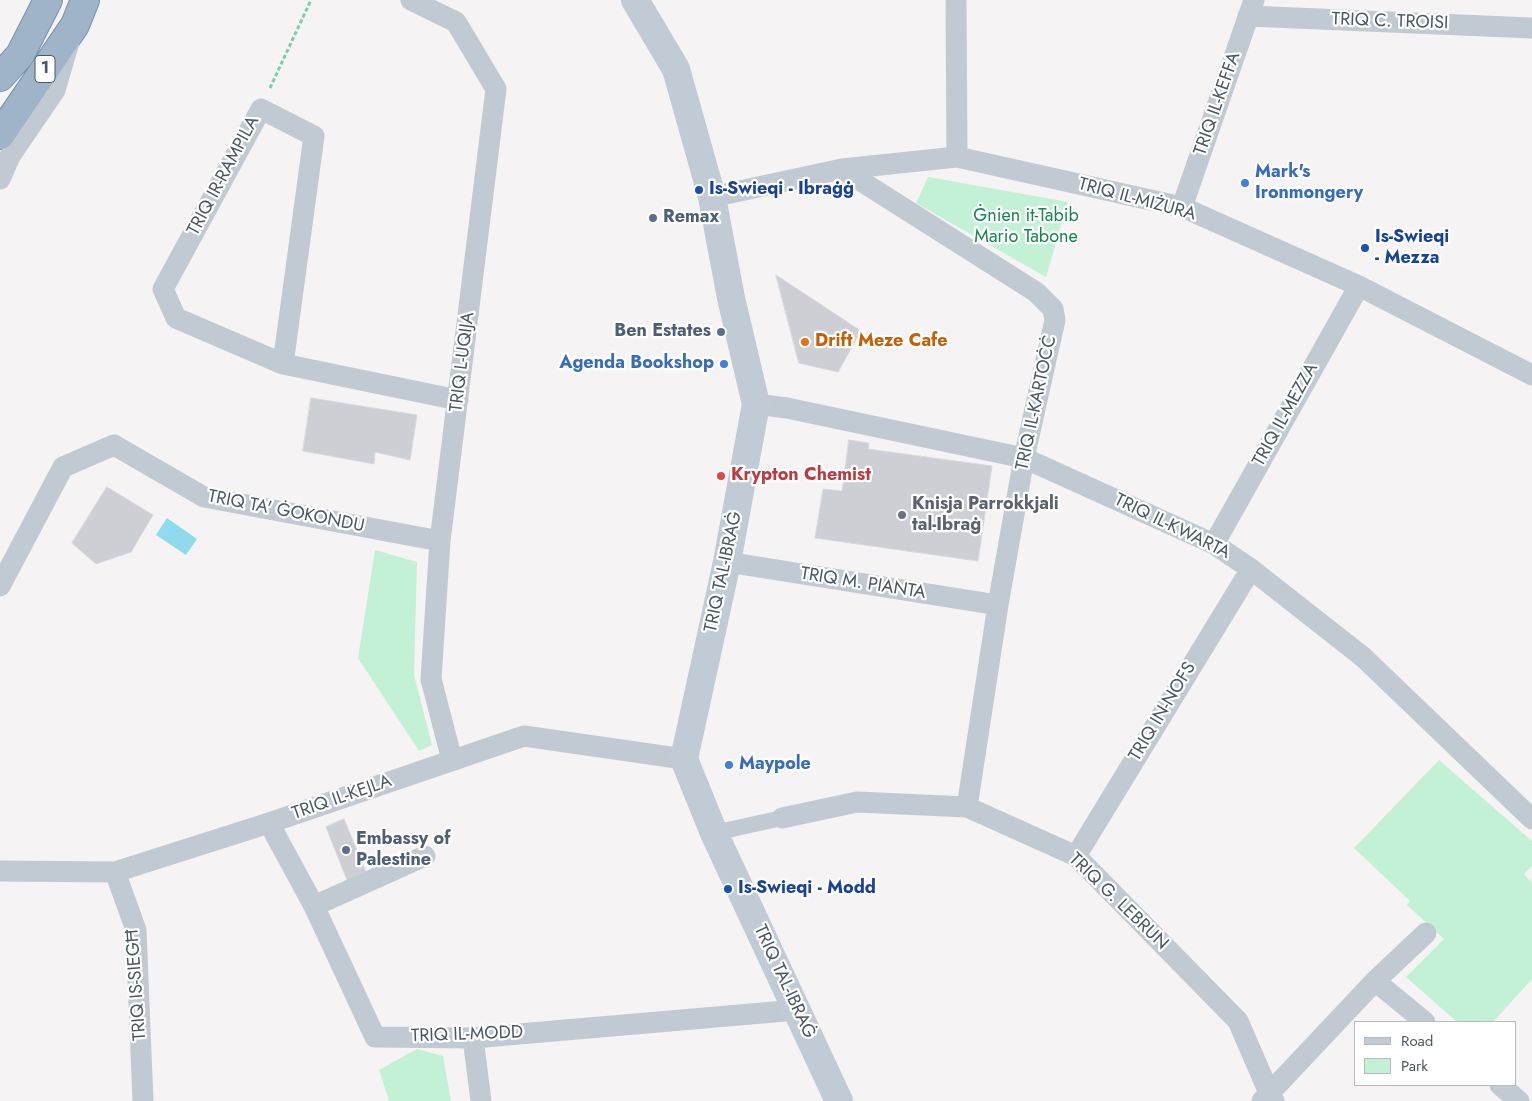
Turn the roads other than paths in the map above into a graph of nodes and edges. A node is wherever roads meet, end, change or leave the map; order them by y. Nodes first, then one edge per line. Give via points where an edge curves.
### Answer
1 (48, 0) edge
2 (85, 0) edge
3 (411, 0) edge
4 (635, 0) edge
5 (956, 0) edge
6 (1251, 8) edge
7 (75, 25) junction
8 (1532, 28) edge
9 (0, 77) edge
10 (0, 135) edge
11 (957, 157) junction
12 (842, 169) junction
13 (0, 179) edge
14 (712, 197) junction
15 (1182, 207) junction
16 (1359, 286) junction
17 (282, 364) junction
18 (1532, 375) edge
19 (458, 400) junction
20 (756, 404) junction
21 (1024, 458) junction
22 (440, 541) junction
23 (1214, 544) junction
24 (727, 562) junction
25 (1251, 568) junction
26 (0, 586) edge
27 (998, 605) junction
28 (684, 759) junction
29 (452, 760) junction
30 (967, 807) junction
31 (782, 818) joint
32 (1532, 819) edge
33 (269, 823) junction
34 (714, 833) junction
35 (425, 856) dead end
36 (1076, 856) junction
37 (0, 871) edge
38 (115, 872) junction
39 (314, 906) junction
40 (1426, 933) dead end
41 (1375, 981) junction
42 (797, 1010) junction
43 (1424, 1021) edge
44 (473, 1038) junction
45 (1501, 1086) edge
46 (1269, 1099) edge
47 (143, 1101) edge
48 (481, 1101) edge
49 (839, 1101) edge
50 (1519, 1101) edge

1 - 9 highway, 1 via 20,56
2 - 7 highway, 1
3 - 19 street, TRIQ L-UQIJA via 456,22 496,89
4 - 14 main road, TRIQ TAL-IBRAĠ via 676,69
5 - 11 street
6 - 8 street, TRIQ C. TROISI
6 - 15 street, TRIQ IL-KEFFA
7 - 10 highway, 1
7 - 13 street via 55,90 10,156
11 - 12 street, TRIQ IL-MIŻURA
11 - 15 street, TRIQ IL-MIŻURA
12 - 14 street, TRIQ IL-MIŻURA
12 - 21 street, TRIQ IL-KARTOĊĊ via 1036,292 1053,309 1055,320
14 - 20 main road, TRIQ TAL-IBRAĠ
15 - 16 street, TRIQ IL-MIŻURA
16 - 18 street, TRIQ IL-MIŻURA
16 - 23 street, TRIQ IL-MEZZA
17 - 17 street, TRIQ IR-RAMPILA via 176,318 163,290 261,109 314,136
17 - 19 street, TRIQ IR-RAMPILA
19 - 22 street, TRIQ L-UQIJA
20 - 21 street, TRIQ IL-KWARTA
20 - 24 main road, TRIQ TAL-IBRAĠ
21 - 23 street, TRIQ IL-KWARTA
21 - 27 street, TRIQ IL-KARTOĊĊ
22 - 26 street, TRIQ TA' ĠOKONDU via 204,497 114,445 63,467
22 - 29 street, TRIQ L-UQIJA via 431,679
23 - 25 street, TRIQ IL-KWARTA
24 - 27 street, TRIQ M. PIANTA
24 - 28 main road, TRIQ TAL-IBRAĠ
25 - 32 street, TRIQ IL-KWARTA via 1363,656
25 - 36 street, TRIQ IN-NOFS
27 - 30 street, TRIQ IL-KARTOĊĊ
28 - 29 street, TRIQ IL-KEJLA via 524,736
28 - 34 main road, TRIQ TAL-IBRAĠ
29 - 33 street, TRIQ IL-KEJLA
30 - 31 street, TRIQ G. LEBRUN via 857,802
30 - 36 street, TRIQ G. LEBRUN
31 - 34 street, TRIQ G. LEBRUN
33 - 38 street, TRIQ IL-KEJLA
33 - 39 street, TRIQ IL-MODD
34 - 42 main road, TRIQ TAL-IBRAĠ
35 - 39 street
36 - 46 street, TRIQ G. LEBRUN via 1238,1021
37 - 38 street, TRIQ IL-KEJLA
38 - 47 street, TRIQ IS-SIEGĦ via 136,930
39 - 44 street, TRIQ IL-MODD via 375,1037
40 - 41 street
41 - 43 street
41 - 46 street
42 - 44 street, TRIQ IL-MODD
42 - 49 main road, TRIQ TAL-IBRAĠ
44 - 48 street
45 - 50 street

